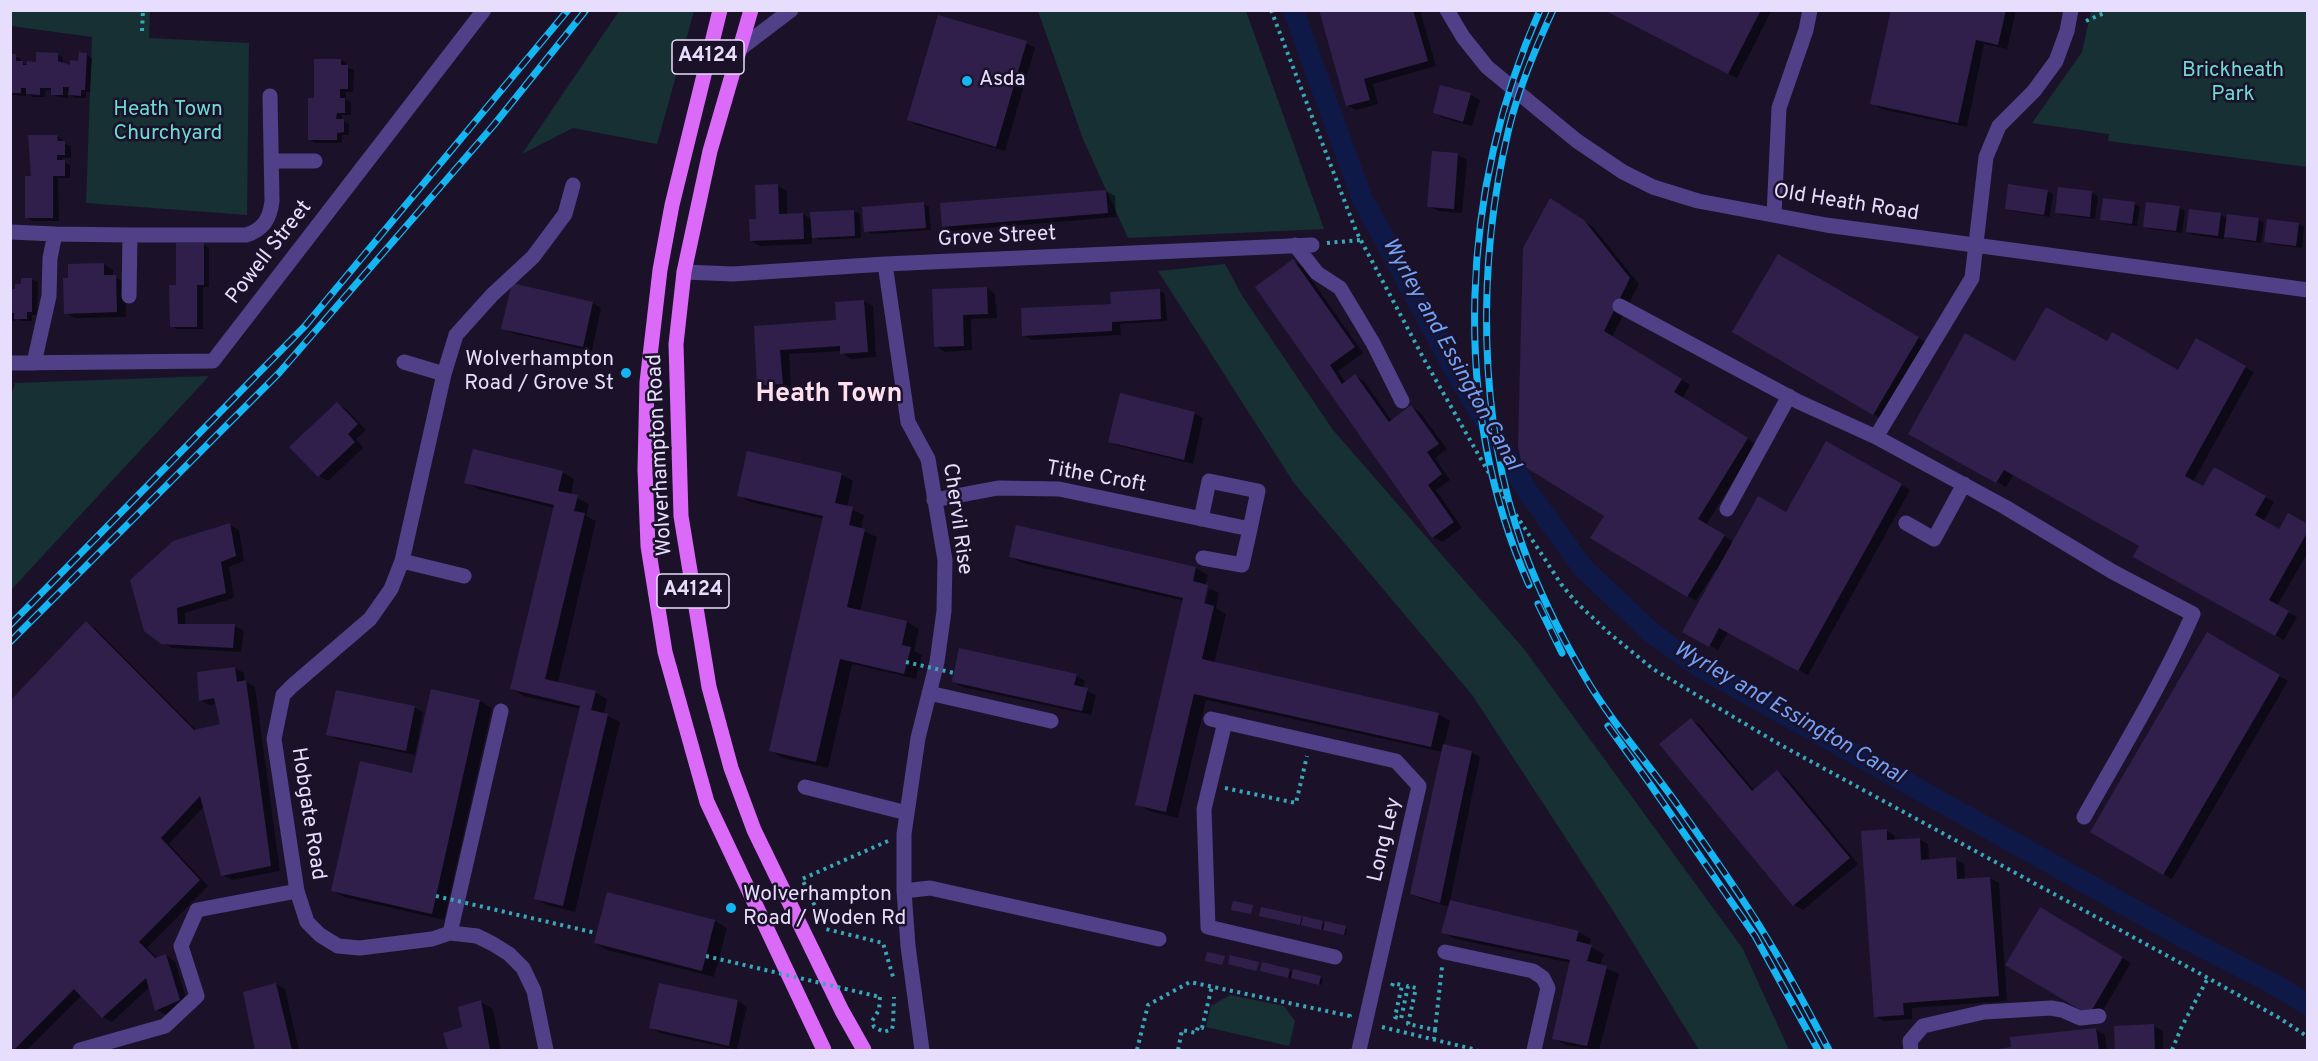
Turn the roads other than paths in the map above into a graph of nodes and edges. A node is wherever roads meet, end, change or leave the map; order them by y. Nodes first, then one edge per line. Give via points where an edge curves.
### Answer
1 (484, 10) edge
2 (720, 10) edge
3 (751, 10) edge
4 (791, 10) edge
5 (1447, 10) edge
6 (1810, 10) edge
7 (2071, 10) edge
8 (741, 48) junction
9 (270, 96) dead end
10 (272, 161) junction
11 (315, 161) dead end
12 (573, 185) dead end
13 (1774, 215) junction
14 (10, 232) edge
15 (55, 234) junction
16 (130, 235) junction
17 (1976, 244) junction
18 (1295, 245) junction
19 (1312, 245) road end
20 (885, 264) junction
21 (660, 270) junction
22 (684, 272) junction
23 (2307, 290) edge
24 (129, 296) dead end
25 (1620, 306) dead end
26 (404, 362) dead end
27 (10, 363) edge
28 (34, 363) junction
29 (444, 374) junction
30 (1789, 396) junction
31 (1402, 401) dead end
32 (1876, 437) junction
33 (1964, 484) junction
34 (934, 500) junction
35 (1727, 508) dead end
36 (1208, 521) junction
37 (1906, 523) dead end
38 (1250, 529) junction
39 (1203, 558) dead end
40 (402, 561) junction
41 (464, 576) dead end
42 (929, 693) junction
43 (501, 711) dead end
44 (1051, 721) dead end
45 (805, 787) dead end
46 (907, 813) junction
47 (2084, 817) dead end
48 (297, 891) junction
49 (904, 891) junction
50 (450, 933) junction
51 (1159, 939) dead end
52 (1445, 952) road end
53 (1335, 957) dead end
54 (2099, 1016) dead end
55 (80, 1050) edge
56 (546, 1050) edge
57 (824, 1050) edge
58 (864, 1050) edge
59 (922, 1050) edge
60 (1359, 1050) edge
61 (1534, 1050) edge
62 (1911, 1050) edge

1 - 28 street, Powell Street via 213,361
2 - 21 main road, Wolverhampton Road / A4124
3 - 8 main road, Wolverhampton Road / A4124
4 - 8 street
5 - 13 street, Old Heath Road via 1487,67 1577,141 1623,172 1653,187 1698,201
6 - 13 street via 1779,108
7 - 17 street via 2056,61 2034,91 1999,126 1986,157
8 - 22 main road, Wolverhampton Road / A4124 via 711,151
9 - 10 street
10 - 11 street
10 - 16 street via 271,209 265,224 255,232
12 - 29 street, Hobgate Road via 565,214 533,256 456,335
13 - 17 street, Old Heath Road
14 - 15 street
15 - 16 street
15 - 28 street via 49,296
16 - 24 street
17 - 23 street, Old Heath Road
17 - 32 street via 1972,278
18 - 19 street, Grove Street
18 - 20 street, Grove Street
18 - 31 street via 1317,273 1340,288
20 - 22 street, Grove Street via 733,274
20 - 34 street, Chervil Rise via 908,422 928,459
21 - 22 main road
21 - 57 main road, Wolverhampton Road / A4124 via 647,382 645,470 648,546 665,652 707,802
22 - 58 main road, Wolverhampton Road / A4124 via 676,344 681,516 709,687 731,768 754,830
25 - 30 street
26 - 29 street
27 - 28 street, Powell Street
29 - 40 street, Hobgate Road
30 - 32 street
30 - 35 street
32 - 33 street
33 - 37 street via 1934,539
33 - 47 street via 2193,614
34 - 36 street, Tithe Croft via 998,488 1059,489
34 - 42 street, Chervil Rise via 945,560 944,611
36 - 38 street, Tithe Croft
36 - 38 street via 1209,481 1258,491
38 - 39 street via 1242,565
40 - 41 street
40 - 48 street, Hobgate Road via 391,588 370,619 283,695 274,739
42 - 44 street
42 - 46 street, Chervil Rise
43 - 50 street
45 - 46 street
46 - 49 street, Chervil Rise
48 - 50 street, Hobgate Road via 307,922 338,946 360,948
48 - 55 street via 197,909 181,946 197,996 165,1026
49 - 51 street via 930,888
49 - 59 street, Chervil Rise
50 - 56 street, Hobgate Road via 477,936 494,944 523,968 534,992
52 - 61 street via 1533,971 1543,978 1548,988
53 - 60 street, Long Ley via 1208,927 1204,809 1218,720 1395,761 1419,786
54 - 62 street via 2080,1018 2051,1008 1984,1012 1923,1026 1910,1041

